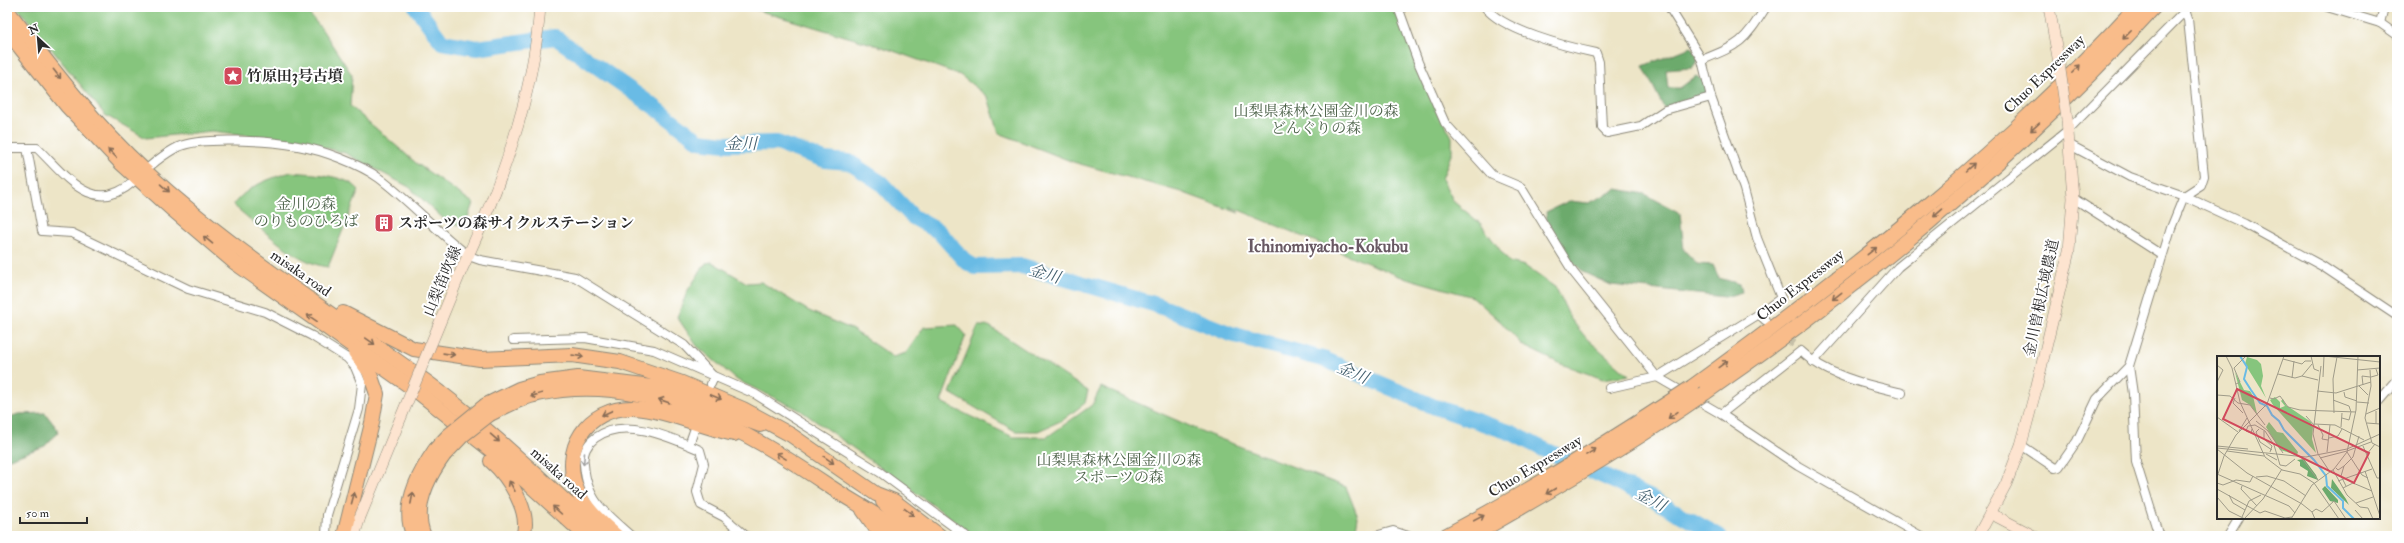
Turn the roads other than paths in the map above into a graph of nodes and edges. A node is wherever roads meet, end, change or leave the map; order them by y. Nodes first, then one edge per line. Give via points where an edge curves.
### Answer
1 (540, 7) edge
2 (1398, 7) edge
3 (1485, 7) edge
4 (1669, 7) edge
5 (1766, 7) edge
6 (2049, 7) edge
7 (2136, 7) edge
8 (2154, 7) edge
9 (2327, 7) edge
10 (2384, 7) edge
11 (2186, 8) edge
12 (7, 10) edge
13 (2380, 23) junction
14 (7, 31) edge
15 (2397, 35) edge
16 (1702, 60) junction
17 (1711, 97) junction
18 (2068, 124) junction
19 (2070, 145) junction
20 (7, 148) edge
21 (27, 148) junction
22 (141, 174) junction
23 (2184, 196) junction
24 (2073, 198) junction
25 (2162, 255) junction
26 (468, 256) junction
27 (263, 267) junction
28 (2397, 316) edge
29 (336, 334) junction
30 (513, 340) dead end
31 (1794, 344) tunnel mouth
32 (1801, 351) junction
33 (1813, 362) junction
34 (2129, 366) junction
35 (1657, 377) junction
36 (2397, 380) edge
37 (712, 381) junction
38 (1609, 388) dead end
39 (1902, 394) dead end
40 (2380, 400) edge
41 (435, 406) junction
42 (488, 410) junction
43 (1721, 414) junction
44 (695, 428) dead end
45 (791, 435) junction
46 (754, 439) junction
47 (689, 445) junction
48 (2021, 445) junction
49 (440, 453) junction
50 (876, 494) junction
51 (861, 507) junction
52 (1990, 513) junction
53 (601, 514) junction
54 (2238, 519) edge
55 (326, 536) edge
56 (344, 536) edge
57 (354, 536) edge
58 (414, 536) edge
59 (424, 536) edge
60 (523, 536) edge
61 (586, 536) edge
62 (603, 536) edge
63 (616, 536) edge
64 (631, 536) edge
65 (746, 536) edge
66 (887, 536) edge
67 (905, 536) edge
68 (920, 536) edge
69 (940, 536) edge
70 (966, 536) edge
71 (1374, 536) edge
72 (1408, 536) edge
73 (1445, 536) edge
74 (1472, 536) edge
75 (1922, 536) edge
76 (1978, 536) edge
77 (2034, 536) edge
78 (2159, 536) edge
79 (2228, 536) edge

1 - 26 street, 山梨笛吹線 via 536,44 518,129
2 - 35 street via 1418,62 1445,123 1492,175 1521,187 1573,272
3 - 17 street via 1490,14 1529,33 1596,53 1599,62 1602,128 1606,133 1641,126 1665,110
4 - 16 street
5 - 16 street via 1747,36 1734,47
6 - 18 street, 金川曽根広域農道, bridge
73 -> 7 highway, Chuo Expressway, bridge via 1499,508 1583,457 1692,386 1769,331 1884,242 2047,97
8 -> 74 highway, Chuo Expressway, bridge via 2056,107 1892,253 1775,344 1607,458
9 - 13 street
10 - 13 street
11 - 18 street
11 - 23 street via 2198,99 2204,176 2200,185
12 -> 22 highway, misaka road via 75,97
13 - 15 street
22 -> 14 highway, misaka road via 67,106
16 - 17 street
17 - 35 street via 1744,189 1757,238 1782,298 1762,317
18 - 19 street, 金川曽根広域農道
18 - 33 street via 1898,268
19 - 23 street via 2130,177
19 - 24 street, 金川曽根広域農道
20 - 21 street
21 - 22 street via 37,148 76,185 85,192 97,196 112,196
21 - 55 street via 42,231 72,233 188,289 265,312 312,336 347,358 355,367 360,374 360,409 327,515
22 - 26 street via 178,147 200,140 299,146 338,158 378,178
22 -> 27 highway, misaka road
29 -> 22 highway, misaka road via 234,262
23 - 25 street
23 - 28 street via 2245,224 2322,266
24 - 25 street
24 - 48 street, 金川曽根広域農道 via 2069,250
25 - 34 street
26 - 37 street via 575,277 684,345
26 - 57 street, 山梨笛吹線, bridge
27 -> 45 highway via 315,295 347,316 414,349 480,358 572,355 620,362 682,383 743,409
27 -> 62 highway, misaka road via 430,385 491,435
29 - 41 highway, misaka road
56 -> 29 highway via 377,394 369,371 361,358
30 - 37 street via 585,338 654,350
31 - 32 street
32 - 33 street
32 - 43 street
33 - 39 street via 1868,385
34 - 48 street via 2097,399 2077,441 2059,467 2055,468
34 - 78 street via 2136,462
35 - 38 street
35 - 43 street
36 - 40 street
37 - 70 street via 755,394 874,469
60 -> 41 highway via 522,507 510,482 495,465 456,431
61 -> 41 highway, misaka road via 497,455
42 - 45 highway via 519,389 540,383 578,378 660,388 726,414
46 -> 42 highway via 713,417 646,395 606,390 564,390 536,394
42 - 49 highway, bridge
43 - 75 street via 1798,466
44 - 47 street
45 -> 50 highway
51 -> 46 highway
46 -> 53 highway via 722,432 666,414 633,408 612,410 592,420 578,437 572,458 578,492
47 -> 53 street via 659,434 632,429 614,429 601,433 592,440 585,449 583,460 585,476
47 - 65 street via 700,450 703,455 704,464 697,492 701,505 724,517
48 - 52 street, 金川曽根広域農道 via 2006,484
58 -> 49 highway via 409,510 414,488 422,469
49 - 59 highway via 424,492 420,512
50 - 68 highway
50 -> 69 highway via 894,501
51 - 66 highway via 875,527
51 - 67 highway
52 - 76 street, 金川曽根広域農道
52 - 77 street
53 - 63 highway
53 - 64 street
54 - 79 street
71 - 72 street via 1393,531

